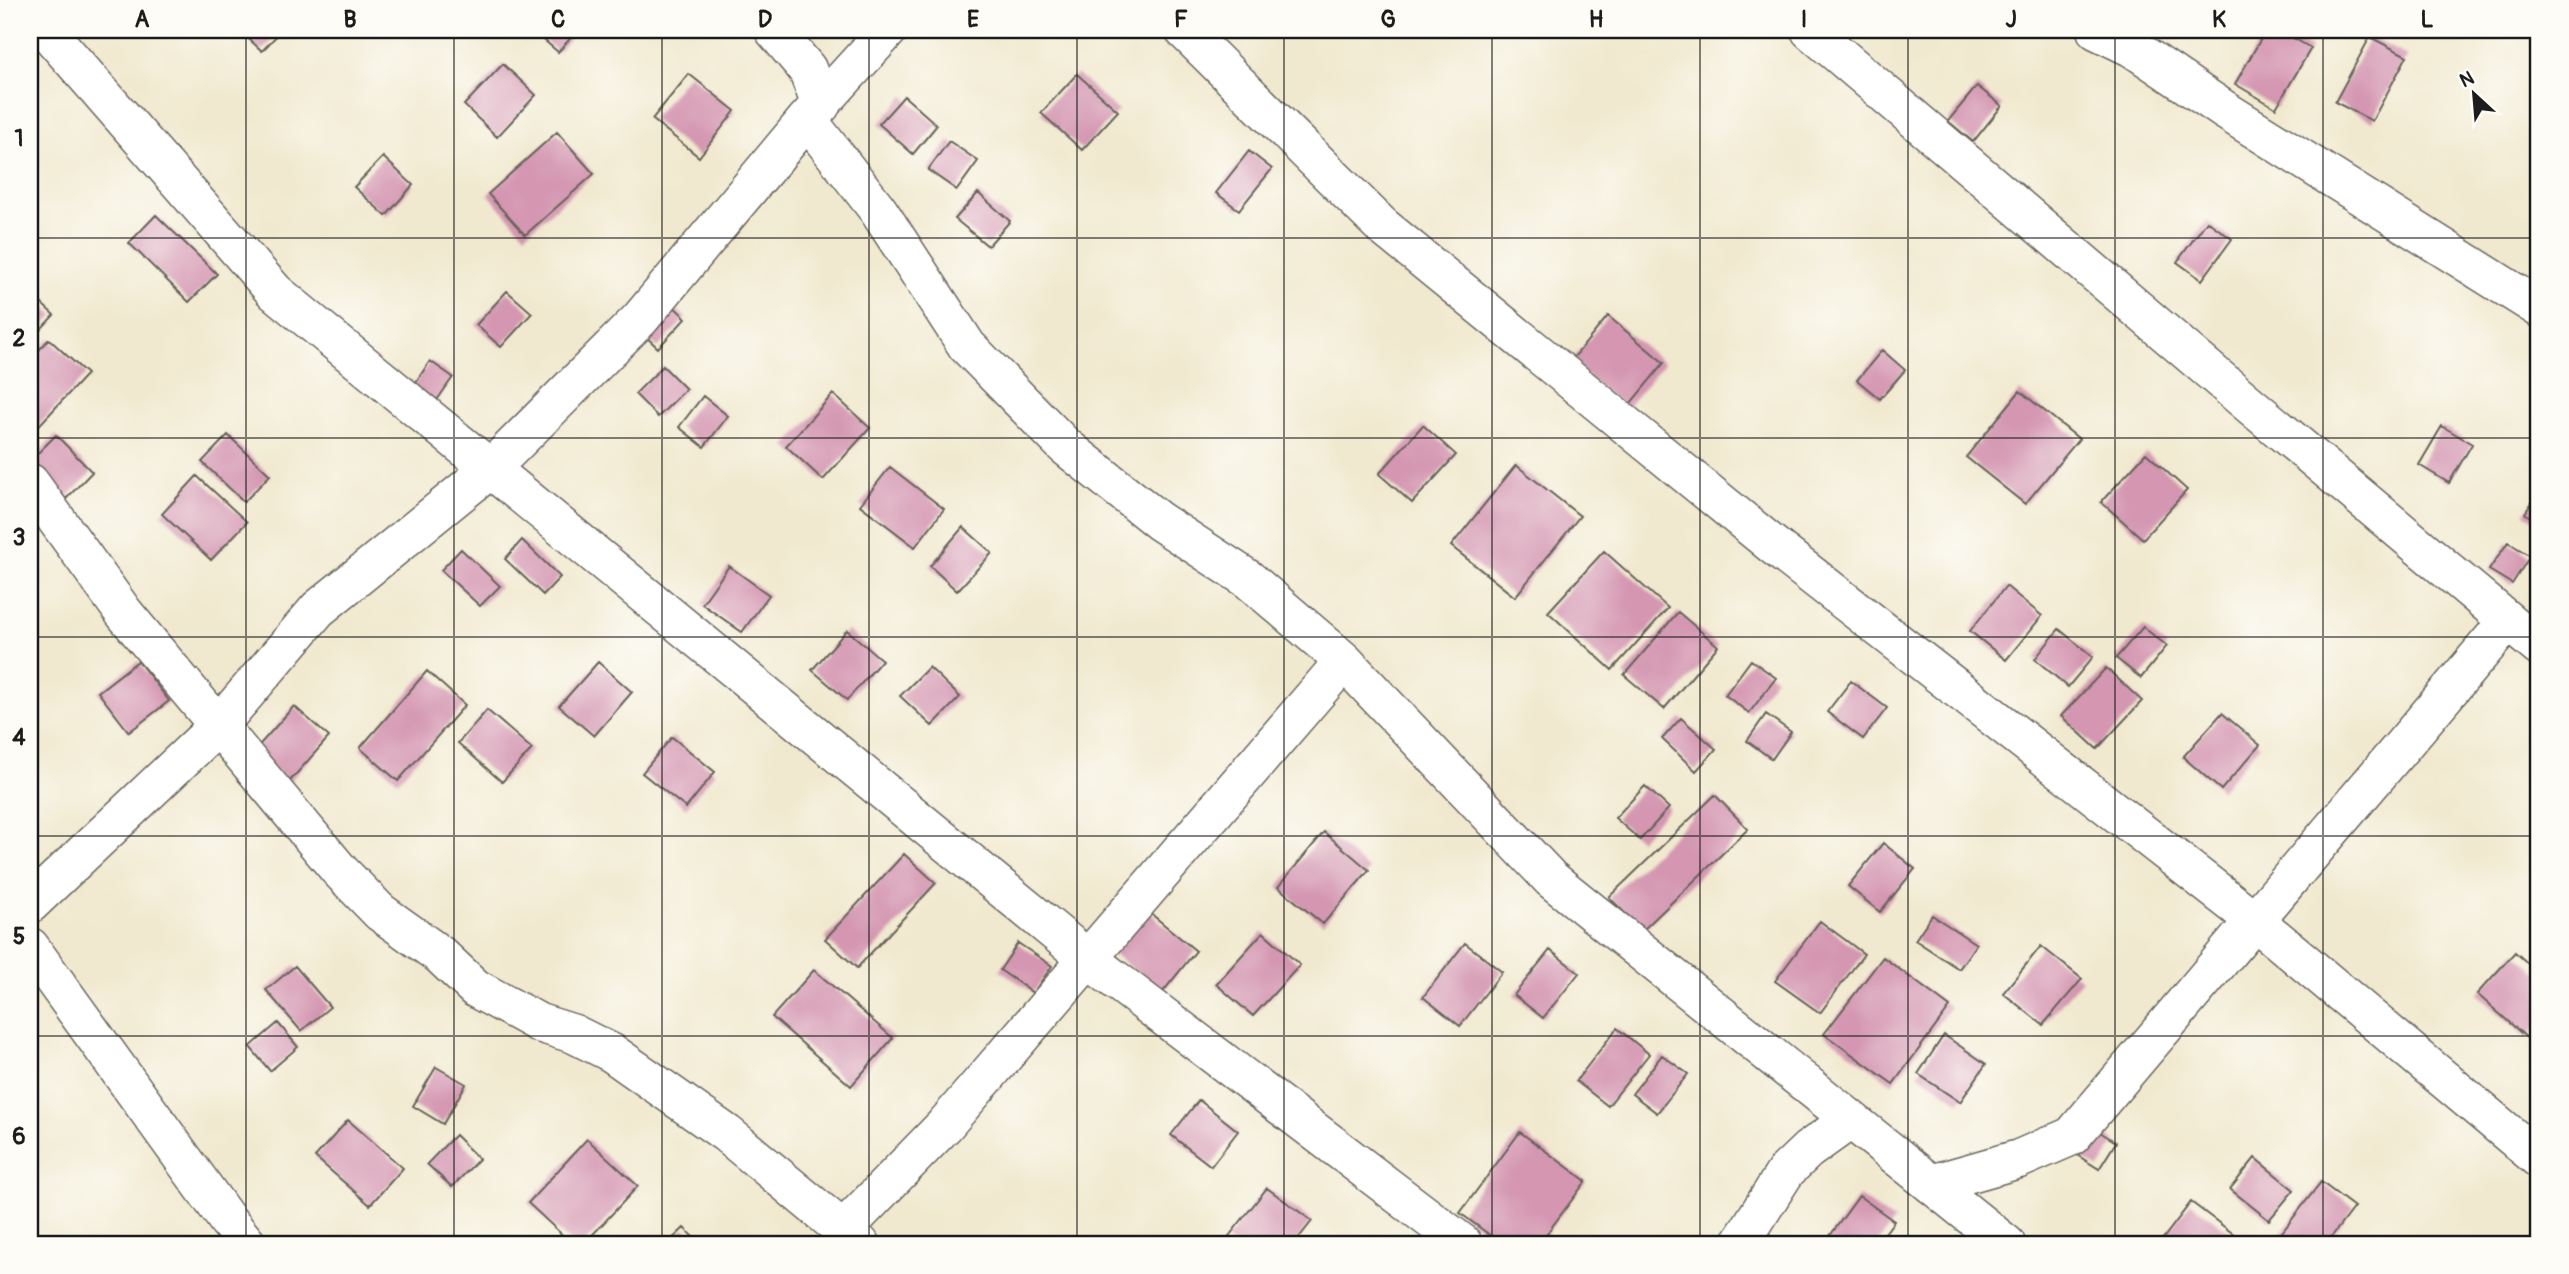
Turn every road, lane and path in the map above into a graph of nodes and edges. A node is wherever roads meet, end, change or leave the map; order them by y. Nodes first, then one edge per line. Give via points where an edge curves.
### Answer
1 (46, 30) edge
2 (774, 30) edge
3 (888, 30) edge
4 (1184, 30) edge
5 (1810, 30) edge
6 (2095, 30) edge
7 (814, 113) junction
8 (2539, 308) edge
9 (489, 470) junction
10 (30, 483) edge
11 (2508, 621) junction
12 (2539, 648) edge
13 (1344, 662) junction
14 (219, 725) junction
15 (30, 904) edge
16 (2254, 920) junction
17 (30, 947) edge
18 (1088, 959) junction
19 (1850, 1120) junction
20 (2539, 1159) edge
21 (1931, 1184) junction
22 (852, 1237) edge
23 (247, 1244) edge
24 (1463, 1244) edge
25 (1740, 1244) edge
26 (2006, 1244) edge

1 - 9 street via 275,292
2 - 7 street via 807,69
3 - 7 street
4 - 16 street via 1392,235 1774,546
5 - 11 street
6 - 8 street via 2133,48
7 - 9 street via 640,319
7 - 13 street via 967,346 1055,436 1159,521 1248,579
9 - 14 street via 318,609
9 - 18 street
10 - 14 street via 124,613
11 - 12 street
11 - 16 street
13 - 18 street
13 - 19 street via 1551,879
14 - 15 street
14 - 22 street via 340,871 380,912 440,955 475,988 539,1023 612,1053 727,1134
16 - 20 street
16 - 21 street via 2072,1136 2019,1159
17 - 23 street
18 - 22 street
18 - 24 street
19 - 21 street
19 - 25 street via 1786,1171
21 - 26 street

